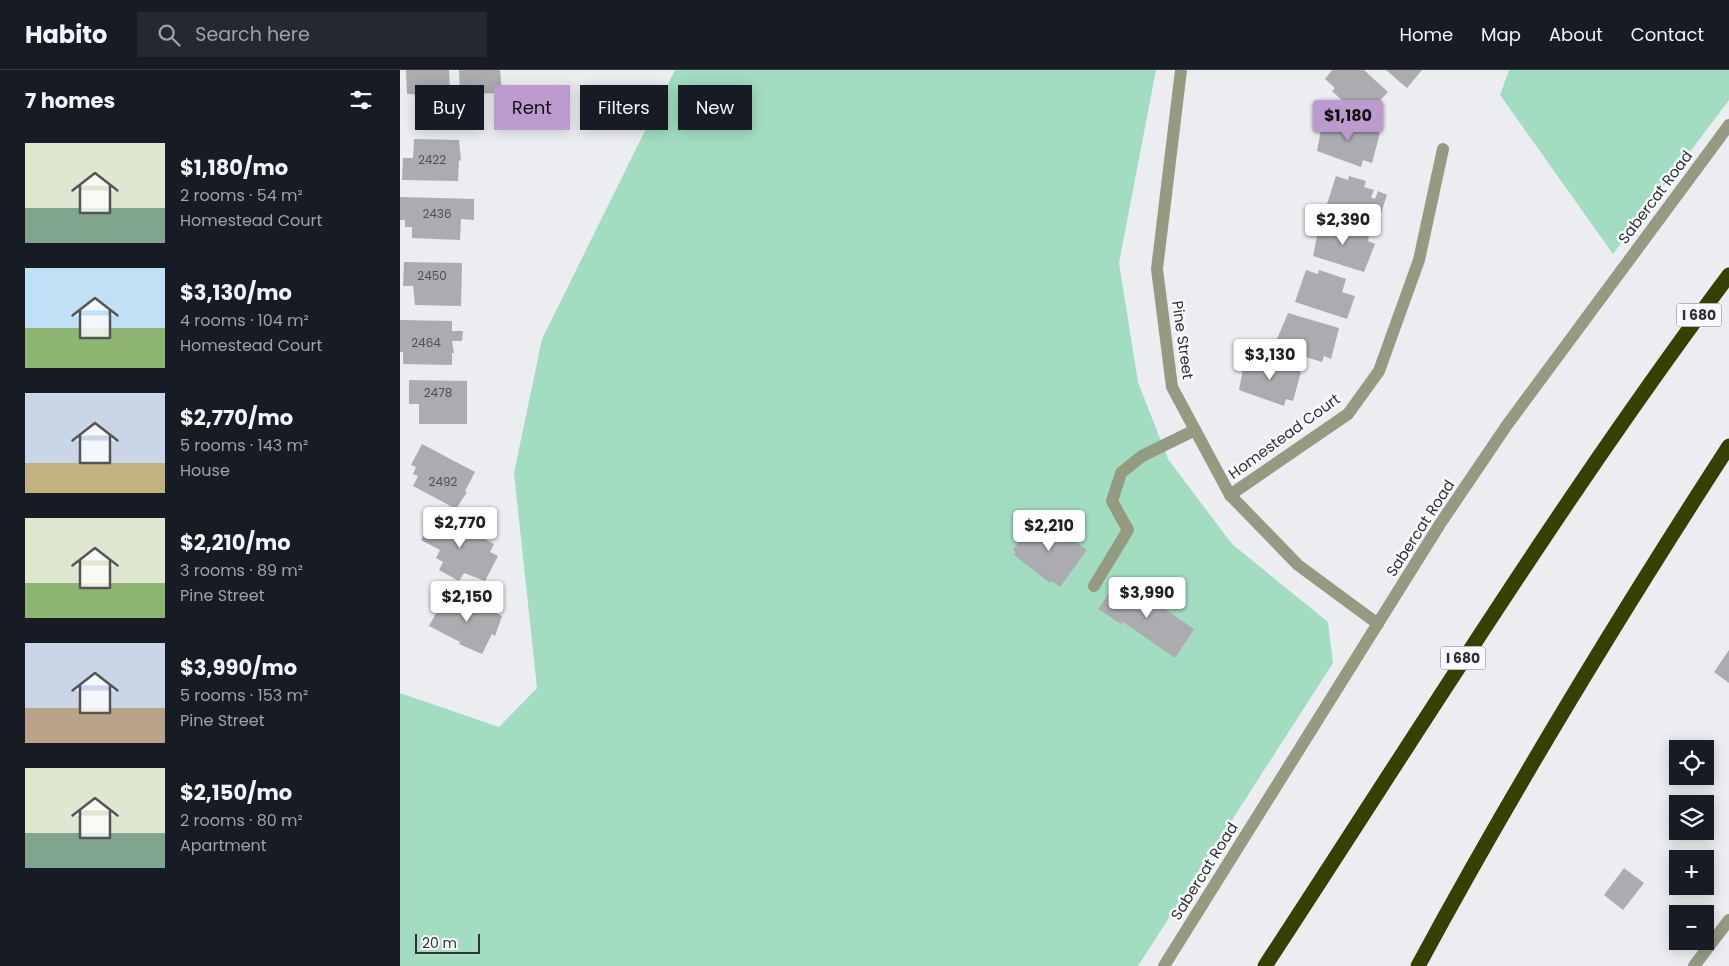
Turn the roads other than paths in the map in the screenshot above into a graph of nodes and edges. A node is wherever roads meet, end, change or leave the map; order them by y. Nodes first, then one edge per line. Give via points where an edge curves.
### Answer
1 (1180, 70) edge
2 (1729, 125) edge
3 (1442, 150) dead end
4 (1729, 275) edge
5 (1195, 430) junction
6 (1729, 446) edge
7 (1230, 494) junction
8 (1094, 586) dead end
9 (1378, 624) junction
10 (1729, 920) edge
11 (1164, 966) edge
12 (1265, 966) edge
13 (1418, 966) edge
14 (1694, 966) edge

1 - 5 street, Pine Street via 1157,269 1172,387
2 - 9 street, Sabercat Road via 1507,425
3 - 7 street, Homestead Court via 1419,260 1379,371 1348,414
4 - 12 highway, I 680 via 1564,506
5 - 7 street, Pine Street
5 - 8 street via 1142,456 1120,473 1112,501 1128,530
6 - 13 highway via 1548,736
7 - 9 street, Pine Street via 1298,565
9 - 11 street, Sabercat Road
10 - 14 street

